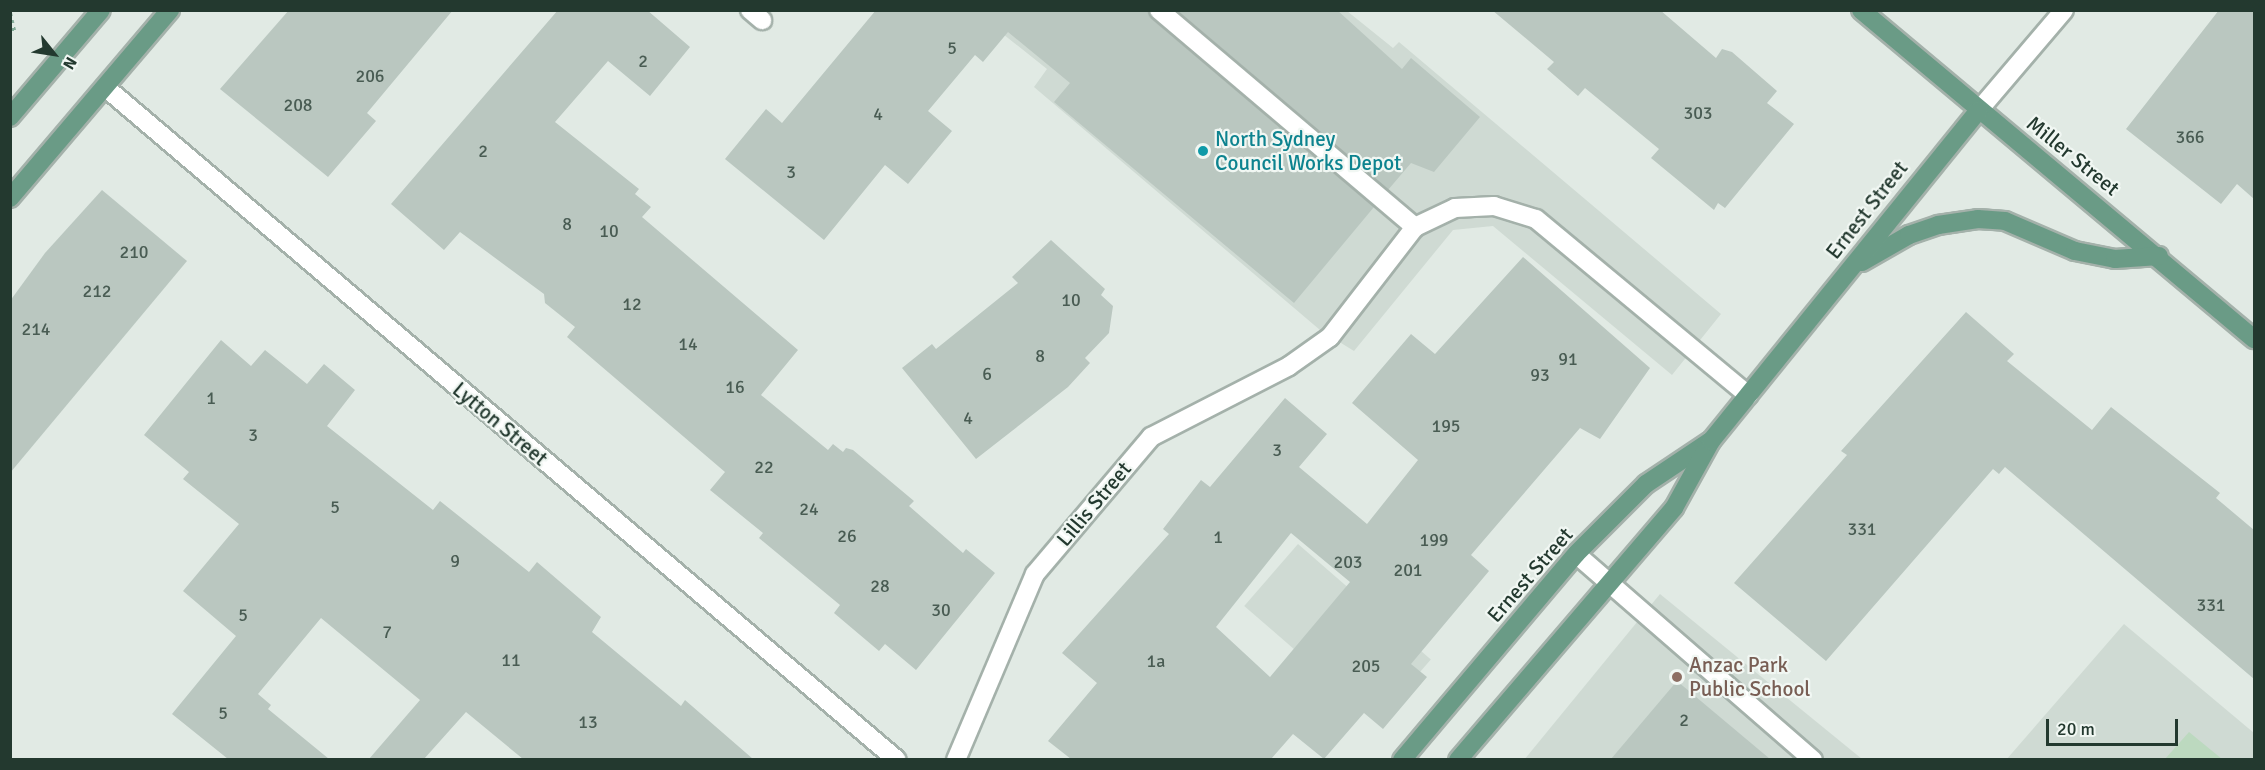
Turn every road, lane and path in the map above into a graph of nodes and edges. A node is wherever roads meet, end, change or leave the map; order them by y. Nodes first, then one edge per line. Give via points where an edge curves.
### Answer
1 (101, 10) edge
2 (170, 10) edge
3 (1159, 10) edge
4 (1861, 10) edge
5 (2064, 10) edge
6 (10, 14) edge
7 (10, 30) edge
8 (105, 87) junction
9 (1979, 110) junction
10 (10, 117) edge
11 (10, 198) edge
12 (1415, 226) junction
13 (2159, 256) junction
14 (1846, 274) junction
15 (2254, 339) edge
16 (1748, 395) junction
17 (1711, 441) junction
18 (1576, 554) junction
19 (1609, 584) junction
20 (897, 759) edge
21 (956, 759) edge
22 (1402, 759) edge
23 (1458, 759) edge
24 (1813, 759) edge

1 - 10 main road
2 - 8 main road
3 - 12 street
4 - 9 main road, Miller Street
5 - 9 street, Ernest Street
6 - 7 path via 15,34
8 - 11 main road
8 - 20 street, Lytton Street
9 - 13 main road, Miller Street
9 - 14 main road, Ernest Street
12 - 16 street via 1455,208 1494,206 1536,219
12 - 21 street, Lillis Street via 1330,337 1289,366 1151,437 1035,574
13 - 14 main road via 2115,259 2075,251 2005,221 1978,219 1938,225 1909,235 1878,250
13 - 15 main road, Miller Street
14 - 16 main road, Ernest Street
16 - 17 main road, Ernest Street
17 - 18 main road, Ernest Street via 1646,484
17 - 19 main road, Ernest Street via 1674,508
18 - 19 street
18 - 22 main road, Ernest Street
19 - 23 main road, Ernest Street
19 - 24 street

